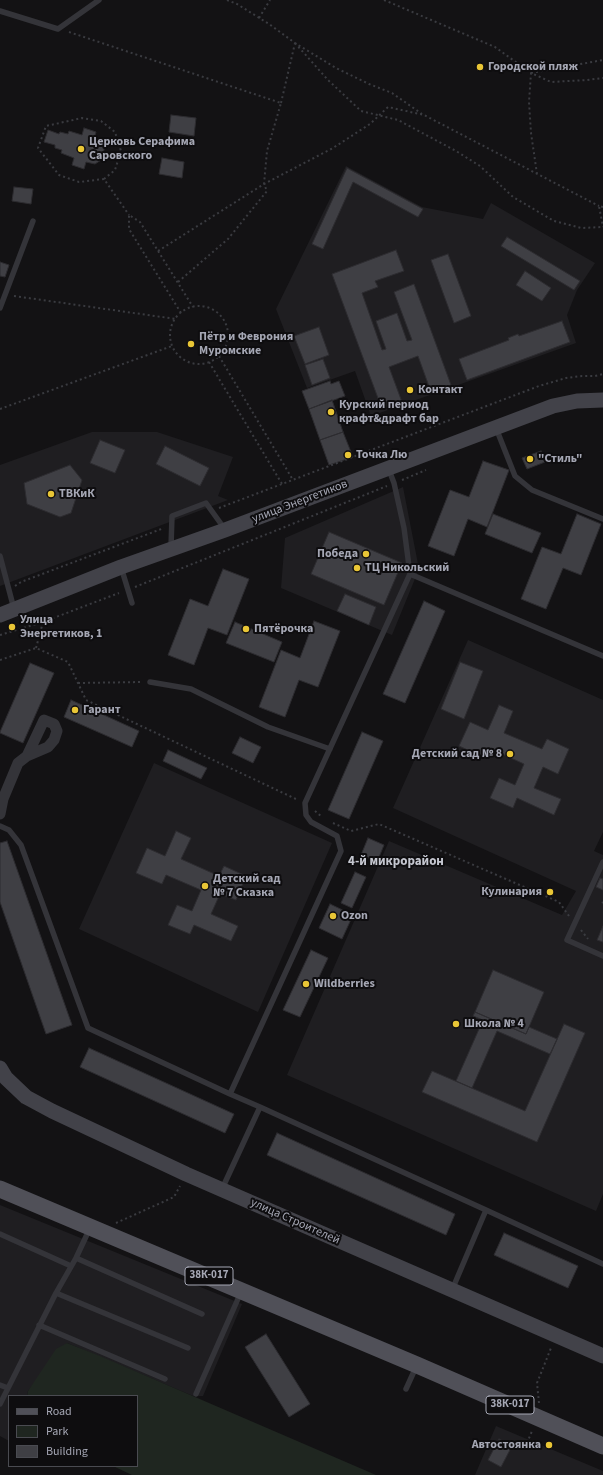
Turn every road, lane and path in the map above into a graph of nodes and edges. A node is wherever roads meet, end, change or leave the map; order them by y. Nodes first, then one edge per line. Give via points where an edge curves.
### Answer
1 (99, 0) edge
2 (227, 0) edge
3 (270, 0) edge
4 (384, 0) edge
5 (0, 11) edge
6 (259, 18) junction
7 (58, 29) junction
8 (295, 43) junction
9 (603, 60) edge
10 (531, 73) junction
11 (603, 78) edge
12 (280, 103) junction
13 (424, 115) junction
14 (379, 116) junction
15 (537, 174) junction
16 (104, 179) junction
17 (264, 184) junction
18 (599, 206) junction
19 (603, 207) edge
20 (128, 215) junction
21 (34, 221) dead end
22 (603, 227) edge
23 (158, 251) junction
24 (178, 282) junction
25 (5, 295) junction
26 (193, 307) junction
27 (0, 308) edge
28 (181, 313) junction
29 (176, 319) junction
30 (172, 346) junction
31 (219, 356) junction
32 (209, 362) junction
33 (603, 374) edge
34 (603, 400) edge
35 (0, 410) edge
36 (496, 427) junction
37 (388, 468) junction
38 (429, 468) dead end
39 (293, 480) junction
40 (394, 483) junction
41 (282, 484) junction
42 (211, 511) junction
43 (603, 519) edge
44 (171, 526) junction
45 (225, 530) junction
46 (171, 550) junction
47 (0, 556) edge
48 (121, 567) junction
49 (410, 574) junction
50 (134, 587) dead end
51 (9, 590) junction
52 (120, 592) dead end
53 (132, 603) dead end
54 (14, 610) junction
55 (0, 615) edge
56 (43, 622) junction
57 (0, 635) edge
58 (36, 648) junction
59 (603, 656) edge
60 (0, 660) edge
61 (150, 682) joint
62 (78, 683) junction
63 (330, 749) junction
64 (27, 756) dead end
65 (305, 803) junction
66 (0, 814) edge
67 (325, 819) dead end
68 (332, 822) dead end
69 (0, 826) edge
70 (603, 862) edge
71 (559, 902) dead end
72 (603, 956) edge
73 (0, 1068) edge
74 (230, 1094) junction
75 (260, 1108) junction
76 (186, 1174) junction
77 (0, 1189) edge
78 (221, 1190) junction
79 (486, 1210) junction
80 (95, 1228) junction
81 (0, 1234) edge
82 (76, 1258) junction
83 (603, 1264) edge
84 (71, 1266) junction
85 (242, 1290) junction
86 (452, 1290) junction
87 (56, 1293) junction
88 (202, 1314) dead end
89 (39, 1325) junction
90 (557, 1336) junction
91 (188, 1348) dead end
92 (603, 1356) edge
93 (417, 1365) junction
94 (166, 1379) dead end
95 (0, 1384) edge
96 (8, 1388) junction
97 (406, 1389) dead end
98 (196, 1394) dead end
99 (0, 1404) edge
100 (538, 1417) junction
101 (527, 1443) dead end
102 (603, 1446) edge

1 - 7 lane
2 - 6 path
3 - 6 path
4 - 10 path via 495,46
5 - 7 lane
6 - 8 path
7 - 12 path
8 - 12 path
8 - 13 path via 336,68 392,93
8 - 14 path via 328,80 361,111
9 - 10 path
10 - 11 path via 551,82
10 - 15 path via 529,102
12 - 17 path via 267,151
13 - 14 path via 388,107
13 - 15 path
14 - 17 path via 333,148
14 - 22 path via 398,120 456,151 480,166 513,197 554,221 581,228
15 - 18 path
16 - 16 path via 115,170 121,151 115,132 101,121 82,118 46,126 38,148 58,175 79,182
16 - 20 path
17 - 23 path
17 - 24 path via 266,191 228,239
18 - 19 path
18 - 22 path
20 - 23 path via 140,222
20 - 28 path via 130,229
21 - 25 lane
23 - 24 path
24 - 26 path
25 - 27 lane
25 - 29 path
26 - 28 path
26 - 31 path via 211,309 226,325 228,340
28 - 29 path
29 - 30 path via 170,331
30 - 32 path via 181,358 188,362
30 - 35 path
31 - 32 path
31 - 39 path
32 - 41 path
33 - 39 path via 566,378 539,386
34 - 36 street, улица Энергетиков via 577,401 553,406
36 - 37 street, улица Энергетиков
36 - 43 lane via 515,476 532,490
37 - 40 lane
37 - 45 street, улица Энергетиков
38 - 40 path
39 - 41 path
40 - 49 lane via 404,528
40 - 50 path
41 - 42 path
42 - 44 lane via 206,503 172,516
42 - 45 lane
44 - 46 lane
44 - 51 path via 22,582
45 - 46 street, улица Энергетиков
46 - 48 street, улица Энергетиков
47 - 51 lane
48 - 53 lane
48 - 54 street, улица Энергетиков
49 - 59 lane
49 - 63 lane
51 - 54 lane
52 - 56 path
54 - 55 street, улица Энергетиков
56 - 57 path
56 - 58 path
58 - 60 path
58 - 62 path via 68,662
61 - 62 path
61 - 63 lane via 191,689 268,727
62 - 65 path via 86,700
63 - 65 lane
64 - 66 street via 18,763
65 - 67 path
65 - 74 lane via 306,815 311,822 337,836 342,851
68 - 71 path via 351,831 379,824
69 - 74 lane via 9,830 21,845 88,1028
70 - 72 lane via 567,940
73 - 76 street, улица Строителей via 6,1078 26,1097
74 - 75 lane
75 - 78 lane
75 - 79 lane
76 - 78 street, улица Строителей
76 - 80 path via 174,1197
77 - 80 main road, 38К-017
78 - 86 street, улица Строителей
79 - 83 lane
79 - 86 lane
80 - 82 lane
80 - 85 main road, 38К-017
81 - 84 lane
82 - 84 lane
82 - 88 lane
84 - 87 lane
85 - 93 main road, 38К-017
85 - 98 lane
86 - 90 street, улица Строителей
87 - 89 lane
87 - 91 lane
89 - 94 lane
89 - 96 lane
90 - 92 street, улица Строителей
90 - 100 path via 537,1383 540,1412
93 - 97 lane
93 - 100 main road, 38К-017
95 - 96 lane
96 - 99 lane
100 - 101 path
100 - 102 main road, 38К-017

